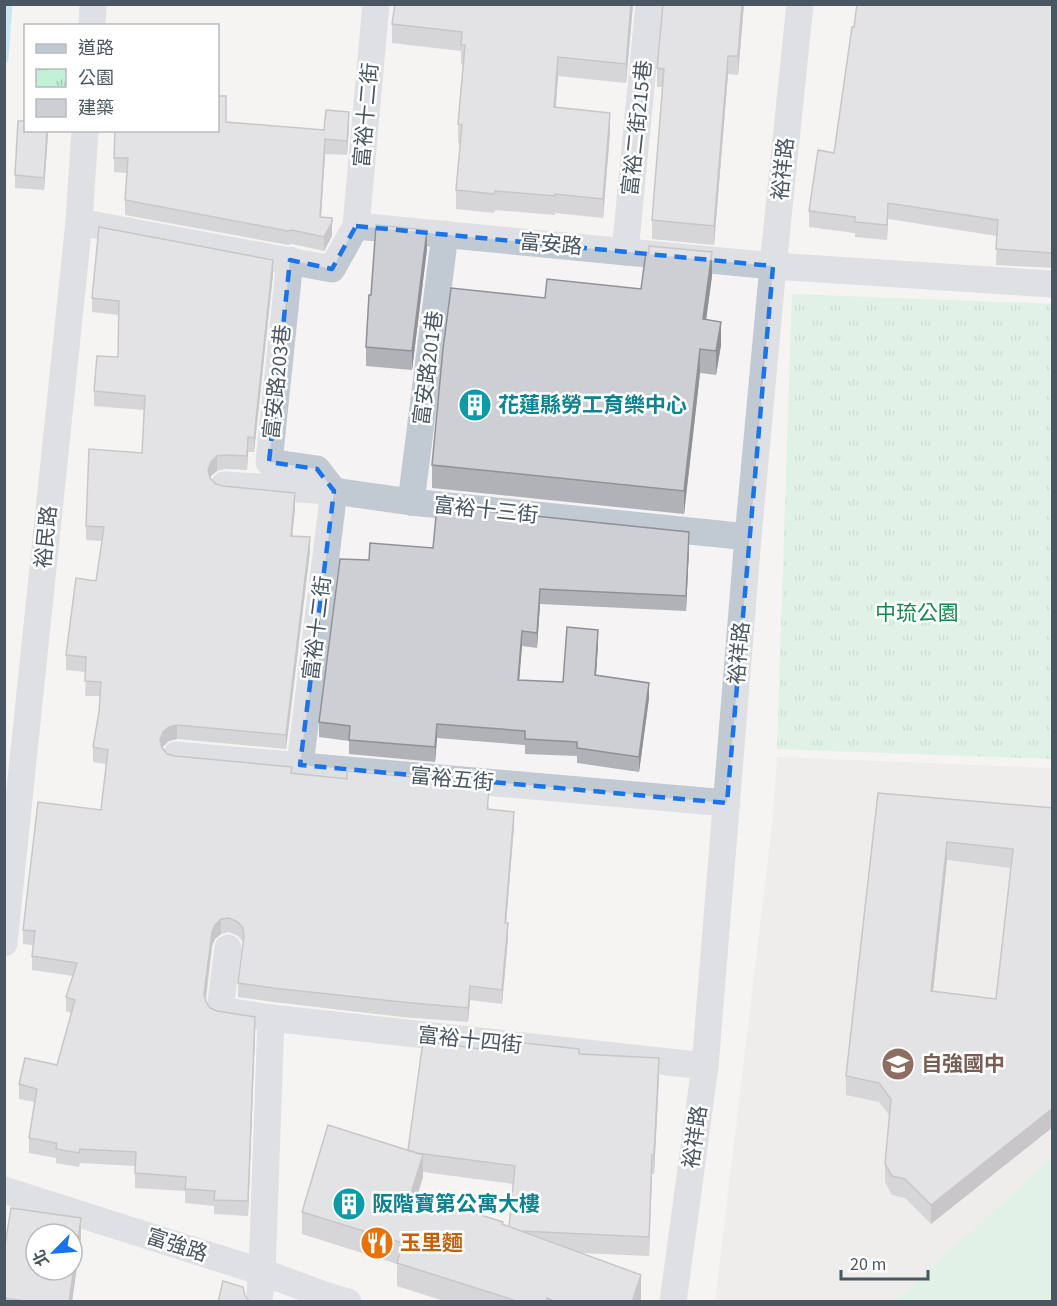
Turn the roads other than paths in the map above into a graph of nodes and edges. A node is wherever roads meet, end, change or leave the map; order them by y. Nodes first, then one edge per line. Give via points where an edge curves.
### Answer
1 (93, 4) edge
2 (376, 4) edge
3 (649, 4) edge
4 (800, 4) edge
5 (92, 24) edge
6 (85, 132) edge
7 (78, 222) junction
8 (356, 226) junction
9 (445, 234) junction
10 (625, 252) junction
11 (290, 261) junction
12 (773, 266) junction
13 (1053, 284) edge
14 (224, 485) edge
15 (334, 491) junction
16 (411, 502) junction
17 (748, 537) junction
18 (176, 755) edge
19 (300, 765) junction
20 (727, 803) junction
21 (8, 869) edge
22 (4, 943) edge
23 (228, 948) dead end
24 (271, 1018) junction
25 (705, 1065) junction
26 (4, 1190) edge
27 (262, 1272) junction
28 (260, 1302) edge
29 (348, 1302) edge
30 (672, 1302) edge

1 - 5 street
2 - 8 street, 富裕十二街
3 - 10 street, 富裕二街215巷
4 - 12 street, 裕祥路
6 - 7 street, 裕民路
7 - 11 street
7 - 21 street, 裕民路
8 - 9 street, 富安路
8 - 11 street via 332,269
9 - 10 street, 富安路
9 - 16 street, 富安路201巷
10 - 12 street, 富安路
11 - 15 street, 富安路203巷 via 269,462 317,469
12 - 13 street, 富安路
12 - 17 street, 裕祥路
14 - 15 street, 富裕十三街
15 - 16 street, 富裕十三街
15 - 19 street, 富裕十二街
16 - 17 street, 富裕十三街
17 - 20 street, 裕祥路
18 - 19 street, 富裕五街
19 - 20 street, 富裕五街
20 - 25 street, 裕祥路
21 - 22 street, 裕民路
23 - 24 street, 富裕十四街 via 220,1010
24 - 25 street, 富裕十四街
24 - 27 street
25 - 30 street, 裕祥路
26 - 27 street, 富強路
27 - 28 street
27 - 29 street, 富強路

